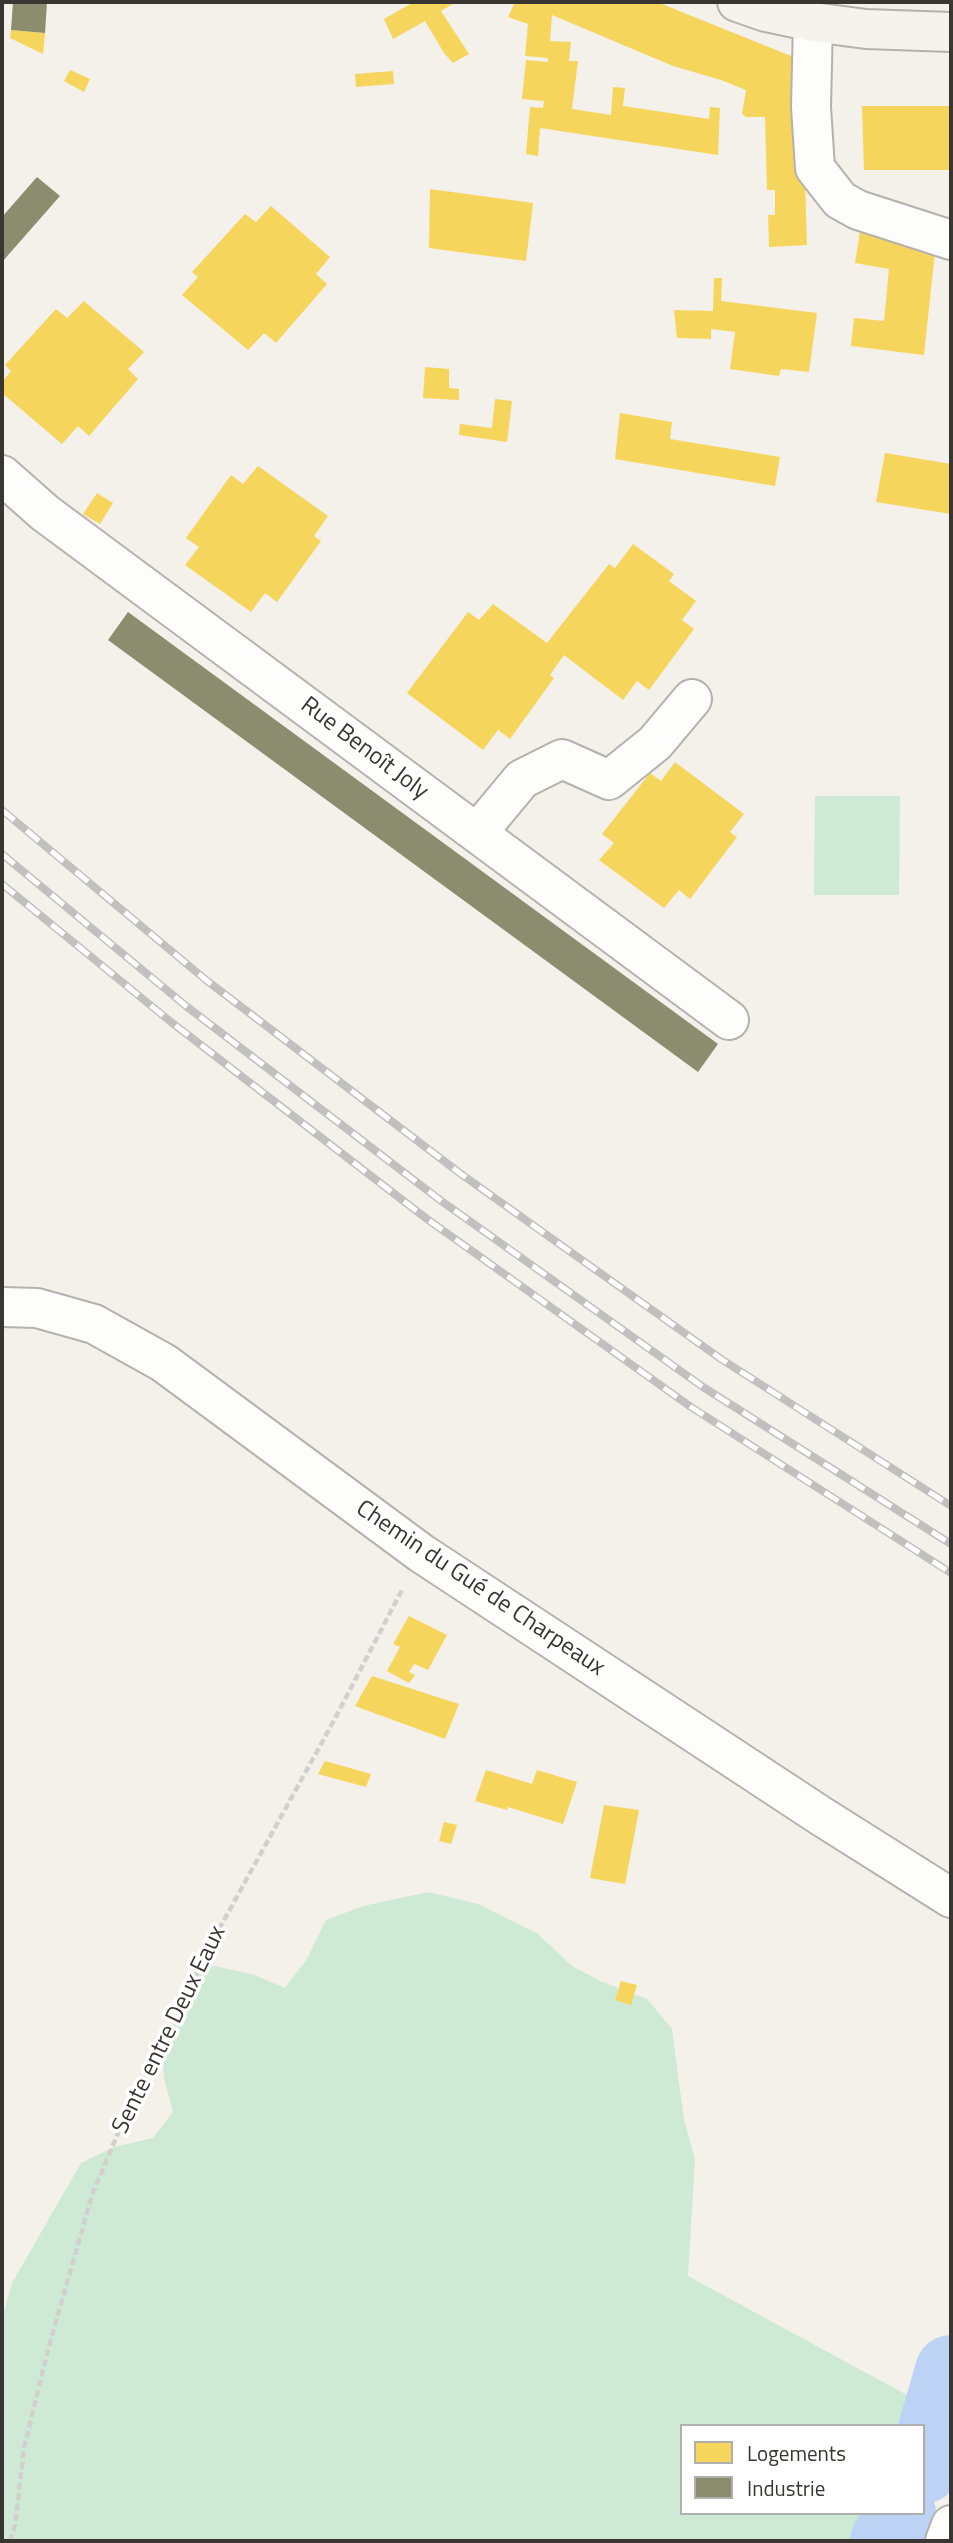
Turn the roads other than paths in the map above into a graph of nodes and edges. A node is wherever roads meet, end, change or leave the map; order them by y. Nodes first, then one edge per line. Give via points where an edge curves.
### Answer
1 (737, 2) edge
2 (813, 22) junction
3 (951, 32) edge
4 (951, 240) edge
5 (2, 475) edge
6 (692, 699) dead end
7 (477, 833) junction
8 (729, 1020) dead end
9 (2, 1307) edge
10 (951, 1898) edge
11 (951, 2525) edge
12 (945, 2541) edge

1 - 2 main road
2 - 3 main road
2 - 4 street via 815,168 840,200 858,210
5 - 7 street, Rue Benoît Joly via 45,513
6 - 7 street via 655,743 609,780 562,759 522,779
7 - 8 street, Rue Benoît Joly
9 - 10 street, Chemin du Gué de Charpeaux via 37,1308 94,1324 164,1363 421,1553
11 - 12 street

